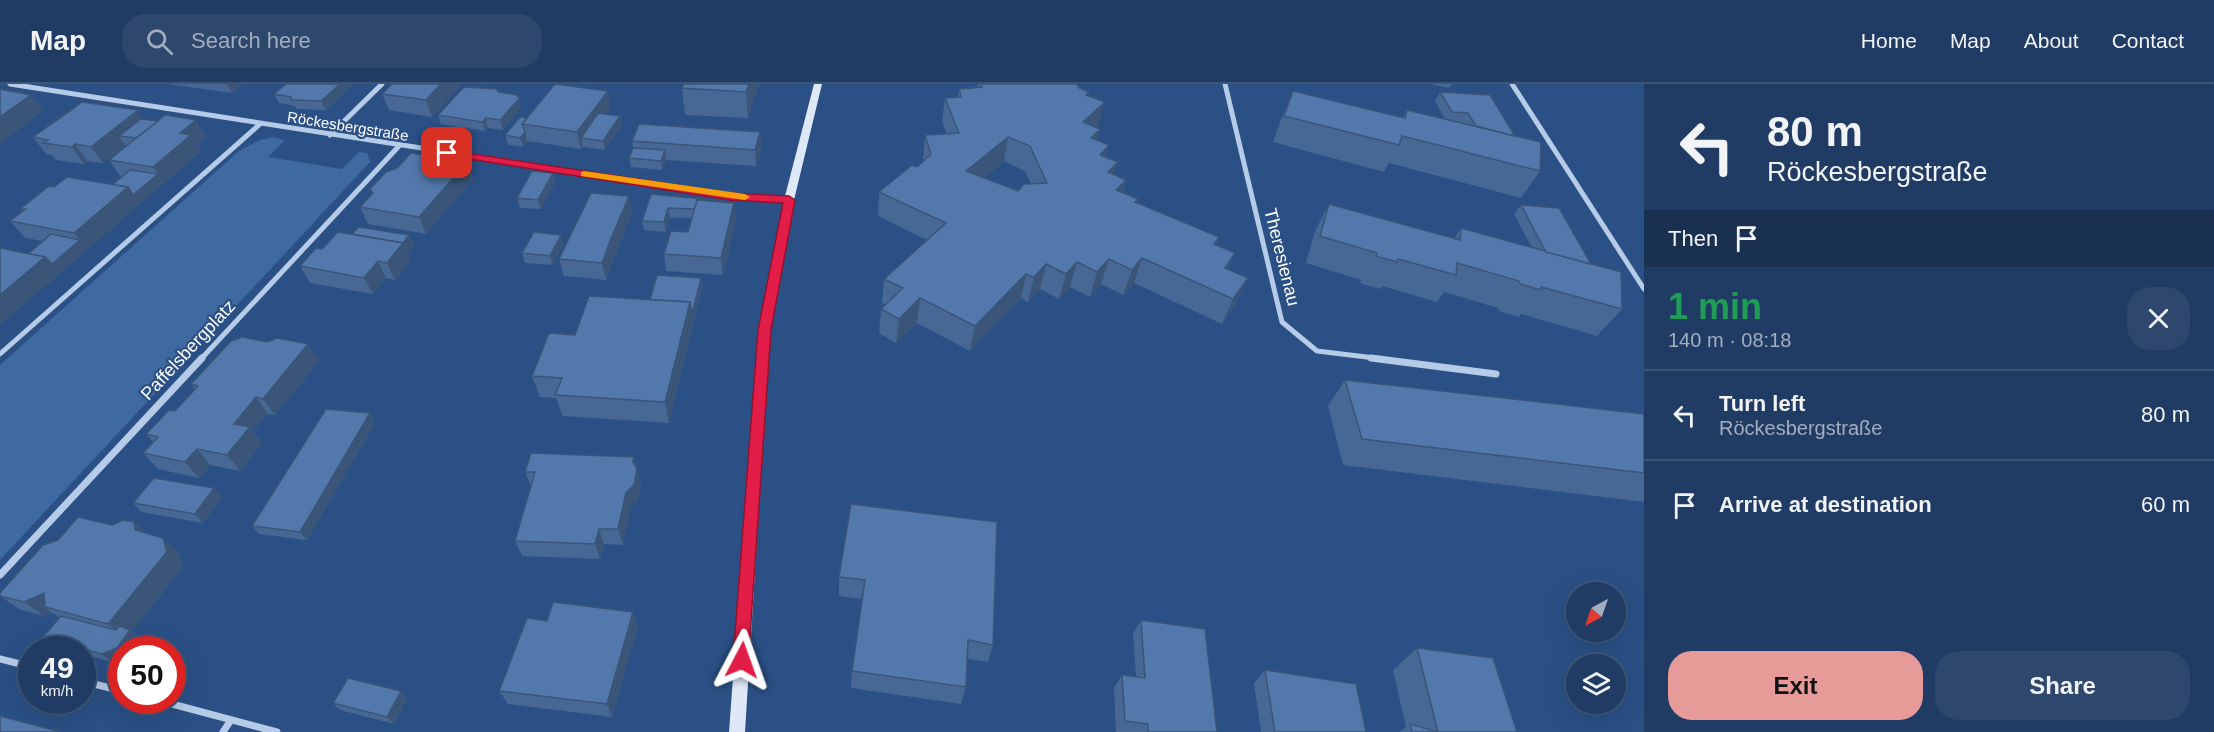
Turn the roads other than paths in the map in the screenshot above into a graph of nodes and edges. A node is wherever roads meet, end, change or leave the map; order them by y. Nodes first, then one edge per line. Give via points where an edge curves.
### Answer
1 (10, 84) edge
2 (382, 84) edge
3 (818, 84) edge
4 (1225, 84) edge
5 (1512, 84) edge
6 (260, 124) junction
7 (330, 135) junction
8 (399, 146) junction
9 (789, 200) junction
10 (1644, 289) edge
11 (0, 354) edge
12 (1496, 374) dead end
13 (0, 575) edge
14 (0, 659) edge
15 (18, 664) edge
16 (186, 708) edge
17 (231, 720) junction
18 (223, 732) edge
19 (277, 732) edge
20 (737, 732) edge

1 - 6 street, Röckesbergstraße
2 - 7 street
3 - 9 main road
4 - 12 street, Theresienau via 1282,322 1317,351
5 - 10 street
6 - 7 street, Röckesbergstraße
6 - 11 street
7 - 8 street, Röckesbergstraße
8 - 9 street, Röckesbergstraße via 730,196
8 - 13 street, Paffelsbergplatz
9 - 20 main road via 764,330
14 - 15 street
16 - 17 street
17 - 18 street
17 - 19 street

